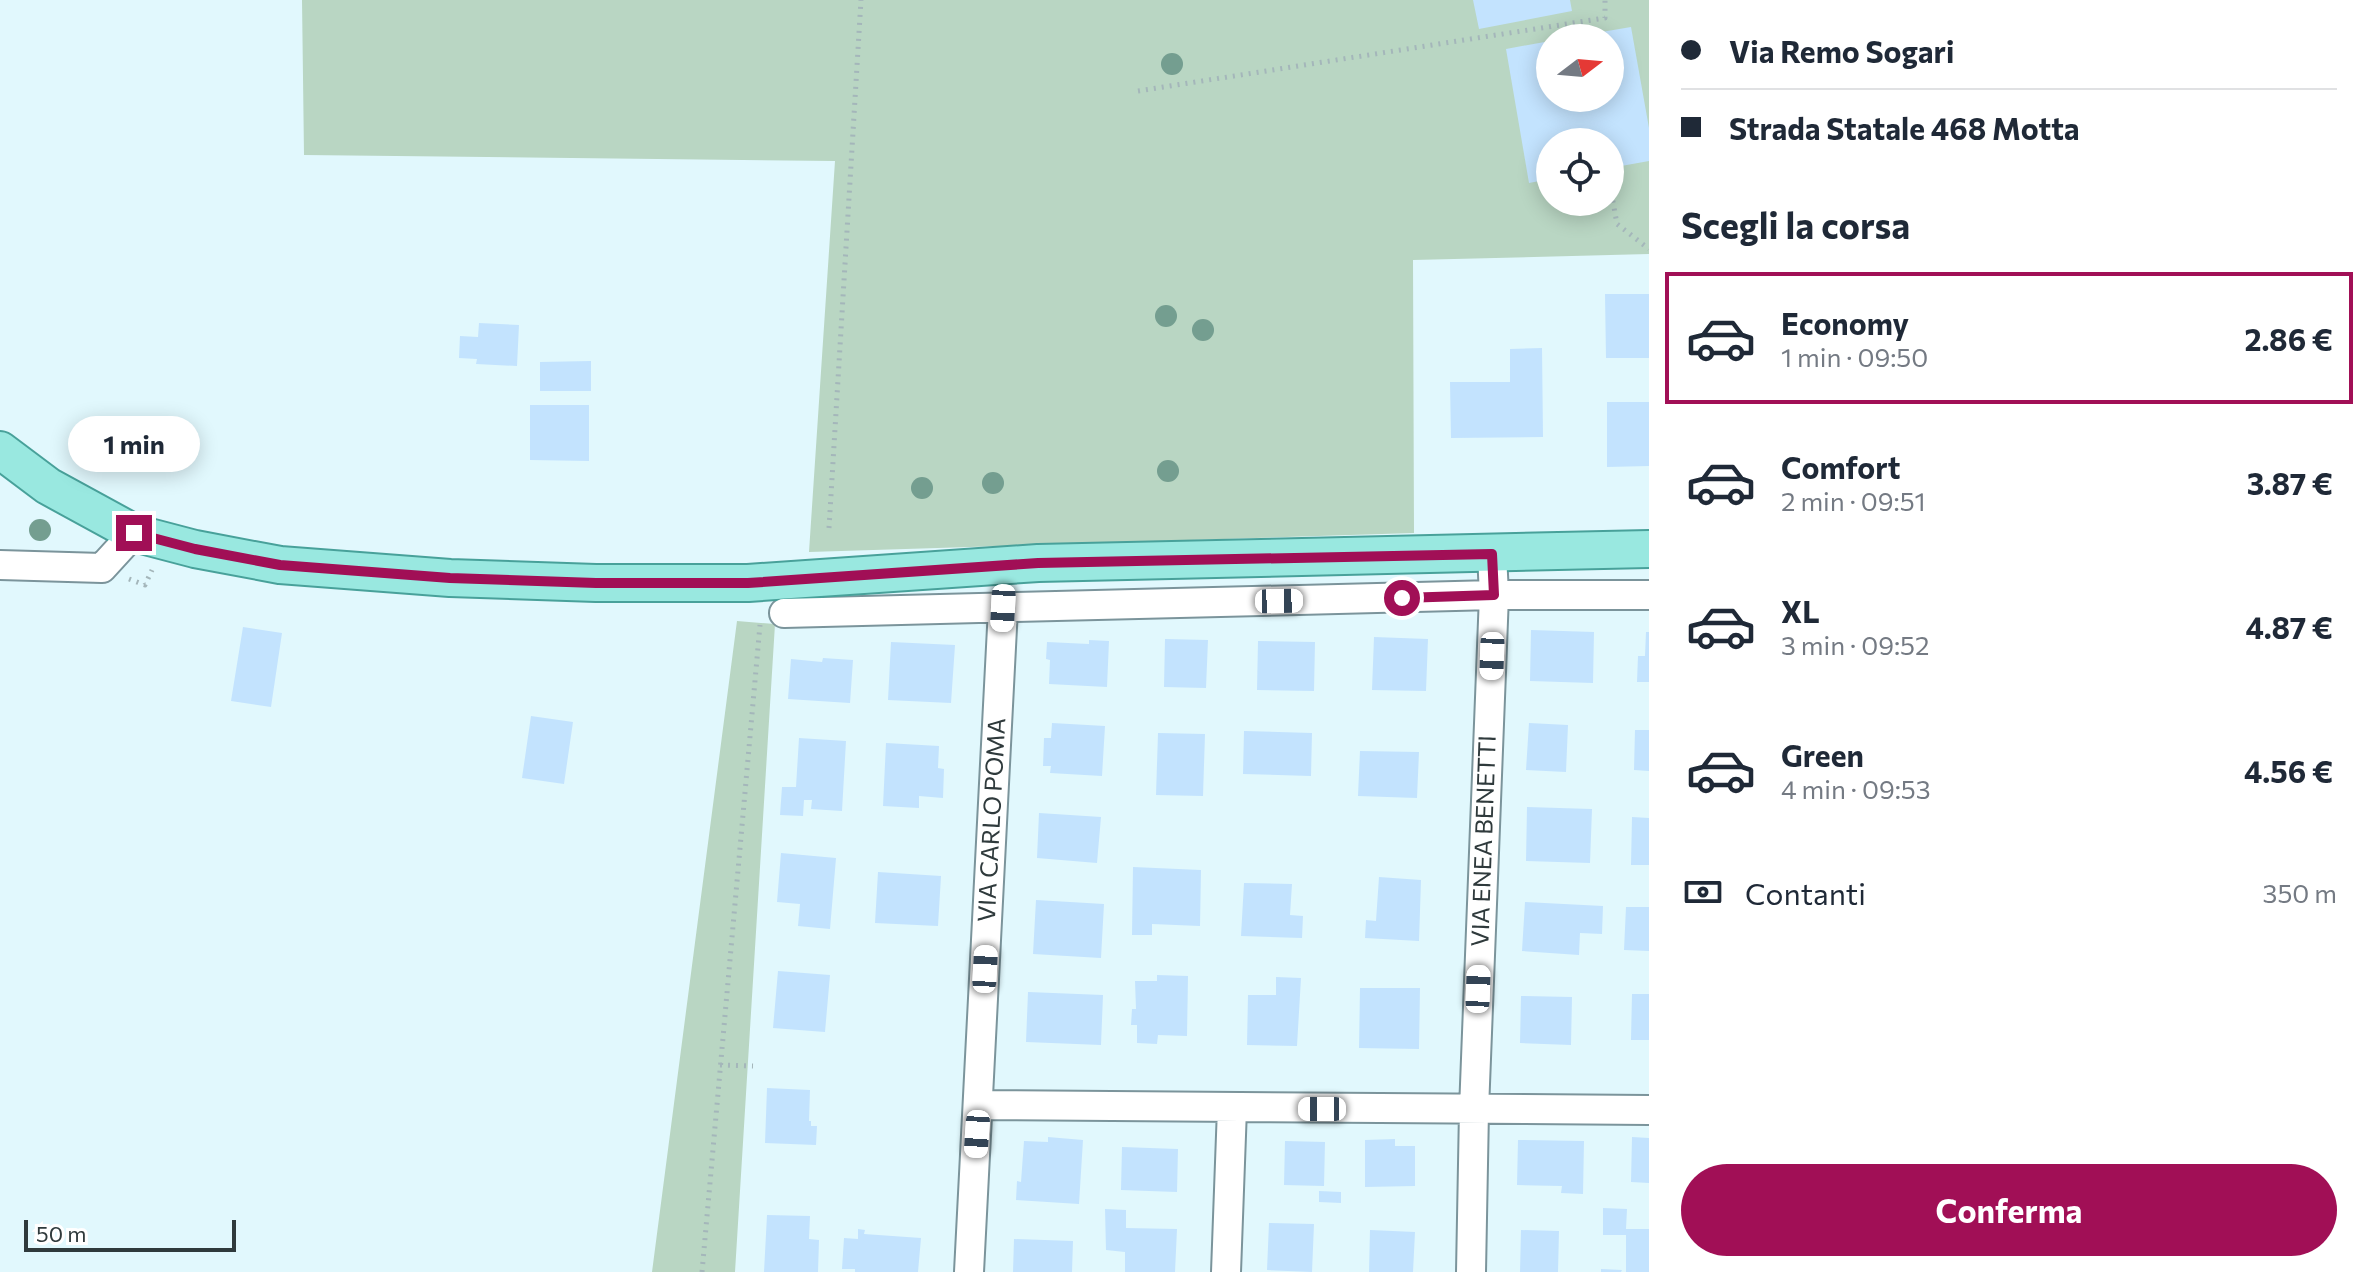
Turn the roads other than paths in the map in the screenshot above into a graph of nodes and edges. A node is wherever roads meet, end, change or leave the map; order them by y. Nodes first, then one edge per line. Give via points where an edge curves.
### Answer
1 (0, 450) edge
2 (134, 533) junction
3 (1649, 549) edge
4 (1492, 554) junction
5 (0, 565) edge
6 (1494, 595) junction
7 (1649, 595) edge
8 (1003, 608) junction
9 (773, 613) road end
10 (978, 1105) junction
11 (1232, 1108) junction
12 (1474, 1110) junction
13 (1649, 1110) edge
14 (969, 1272) edge
15 (1226, 1272) edge
16 (1471, 1272) edge

1 - 2 main road via 48,486
2 - 4 main road via 280,565 596,583 748,583 1038,563
2 - 5 street via 102,568
3 - 4 main road
4 - 6 street, VIA ENEA BENETTI
6 - 7 street
6 - 8 street
6 - 12 street, VIA ENEA BENETTI
8 - 9 street
8 - 10 street, VIA CARLO POMA
10 - 11 street
10 - 14 street, VIA CARLO POMA
11 - 12 street
11 - 15 street
12 - 13 street
12 - 16 street, VIA ENEA BENETTI

